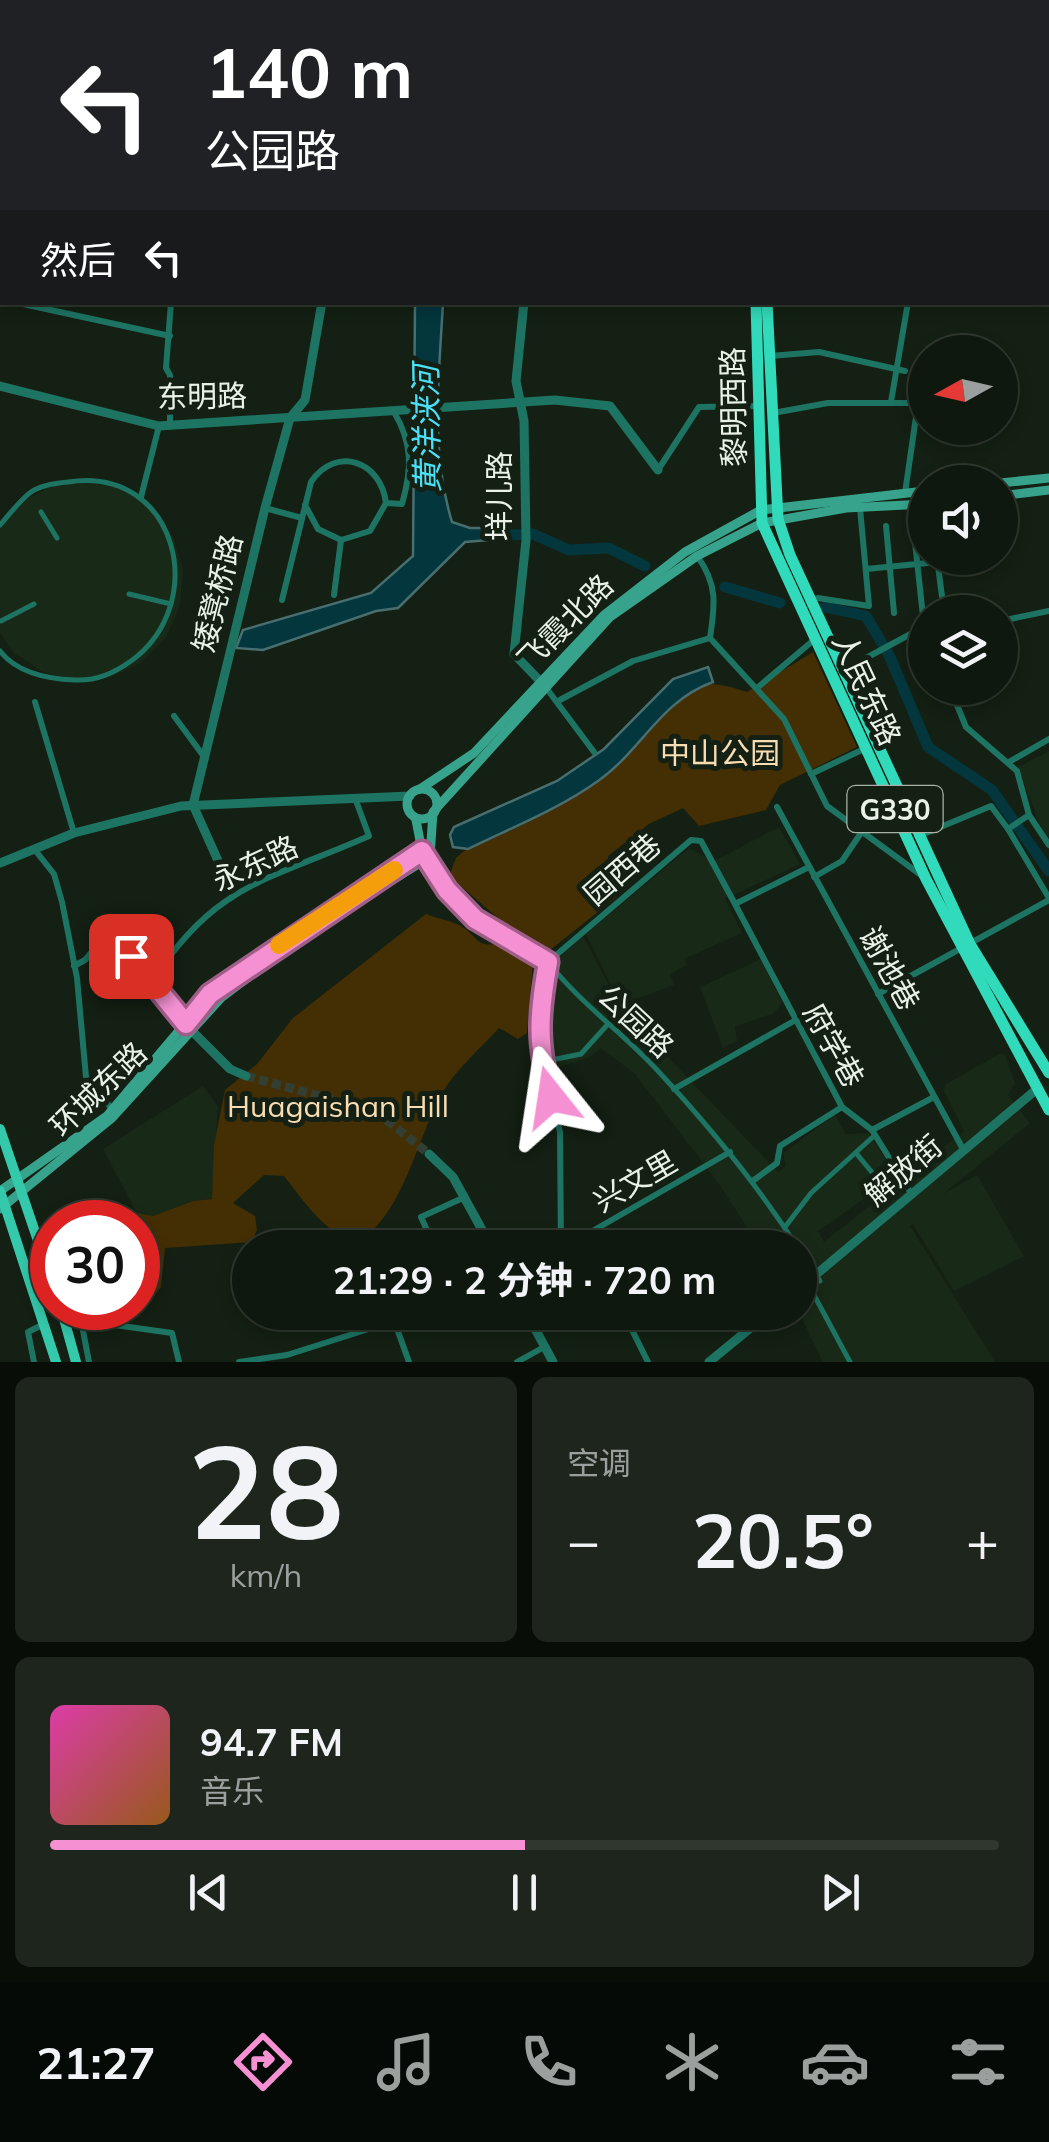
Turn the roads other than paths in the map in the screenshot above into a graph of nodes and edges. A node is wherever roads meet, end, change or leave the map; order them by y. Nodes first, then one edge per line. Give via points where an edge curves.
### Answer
1 (28, 305) edge
2 (170, 305) edge
3 (321, 305) edge
4 (524, 305) edge
5 (756, 305) edge
6 (767, 305) edge
7 (907, 305) edge
8 (170, 336) junction
9 (769, 356) junction
10 (894, 369) junction
11 (905, 371) dead end
12 (0, 386) edge
13 (891, 402) junction
14 (520, 403) junction
15 (765, 409) junction
16 (394, 412) junction
17 (290, 418) junction
18 (164, 425) junction
19 (658, 470) joint
20 (1049, 478) edge
21 (1018, 481) edge
22 (1049, 490) edge
23 (905, 493) junction
24 (908, 493) edge
25 (1018, 494) edge
26 (140, 497) junction
27 (386, 503) junction
28 (306, 505) junction
29 (908, 505) edge
30 (265, 508) junction
31 (860, 508) junction
32 (41, 512) dead end
33 (778, 512) junction
34 (762, 517) junction
35 (302, 518) junction
36 (0, 525) edge
37 (886, 526) dead end
38 (57, 538) dead end
39 (342, 540) junction
40 (697, 556) junction
41 (908, 565) edge
42 (890, 567) junction
43 (866, 569) junction
44 (128, 594) dead end
45 (334, 595) dead end
46 (818, 598) dead end
47 (282, 600) dead end
48 (34, 604) dead end
49 (171, 604) junction
50 (1049, 611) edge
51 (894, 613) dead end
52 (1018, 617) edge
53 (2, 621) edge
54 (908, 636) edge
55 (710, 638) junction
56 (816, 638) junction
57 (0, 651) edge
58 (842, 671) junction
59 (539, 680) junction
60 (757, 688) junction
61 (548, 690) junction
62 (558, 701) junction
63 (35, 702) dead end
64 (957, 705) edge
65 (174, 716) dead end
66 (1049, 739) edge
67 (867, 748) junction
68 (594, 752) dead end
69 (202, 754) junction
70 (1009, 762) junction
71 (811, 774) junction
72 (420, 789) junction
73 (410, 796) junction
74 (355, 797) junction
75 (192, 804) junction
76 (778, 807) dead end
77 (433, 812) junction
78 (1026, 817) junction
79 (416, 820) junction
80 (1009, 828) junction
81 (74, 832) junction
82 (862, 833) junction
83 (919, 836) junction
84 (1049, 844) edge
85 (34, 850) junction
86 (426, 854) junction
87 (0, 864) edge
88 (808, 867) junction
89 (814, 877) junction
90 (926, 879) junction
91 (233, 894) junction
92 (1049, 898) edge
93 (735, 904) junction
94 (966, 947) junction
95 (548, 962) junction
96 (74, 966) junction
97 (151, 984) junction
98 (878, 994) junction
99 (794, 1021) junction
100 (608, 1024) junction
101 (188, 1027) junction
102 (542, 1062) junction
103 (1049, 1073) edge
104 (246, 1076) tunnel mouth
105 (674, 1089) junction
106 (1040, 1089) edge
107 (934, 1097) junction
108 (842, 1106) junction
109 (112, 1109) junction
110 (1049, 1110) edge
111 (0, 1129) edge
112 (874, 1133) junction
113 (964, 1150) junction
114 (730, 1152) junction
115 (856, 1153) junction
116 (429, 1154) tunnel mouth
117 (754, 1180) junction
118 (15, 1181) junction
119 (880, 1182) dead end
120 (0, 1191) edge
121 (19, 1193) junction
122 (912, 1195) junction
123 (466, 1197) junction
124 (2, 1208) edge
125 (30, 1223) edge
126 (784, 1226) junction
127 (427, 1230) edge
128 (483, 1230) edge
129 (562, 1230) edge
130 (594, 1230) edge
131 (787, 1230) edge
132 (817, 1276) edge
133 (30, 1284) edge
134 (817, 1293) edge
135 (32, 1330) edge
136 (47, 1330) edge
137 (68, 1330) edge
138 (82, 1330) edge
139 (151, 1330) edge
140 (371, 1330) edge
141 (398, 1330) edge
142 (535, 1330) edge
143 (632, 1330) edge
144 (751, 1330) edge
145 (544, 1347) junction
146 (722, 1358) edge
147 (34, 1362) edge
148 (56, 1362) edge
149 (76, 1362) edge
150 (89, 1362) edge
151 (180, 1362) edge
152 (239, 1362) edge
153 (409, 1362) edge
154 (516, 1362) edge
155 (553, 1362) edge
156 (648, 1362) edge
157 (709, 1362) edge
158 (850, 1362) edge

1 - 8 street
2 - 8 street
3 - 17 street, 矮凳桥路 via 305,400
4 - 14 street, 垟儿路
5 - 15 highway, 黎明西路 / G330
6 - 9 highway, 黎明西路 / G330
7 - 10 street
8 - 18 street
9 - 10 street via 819,352
9 - 15 highway, 黎明西路 / G330
10 - 11 street
10 - 13 street
12 - 18 street, 东明路
13 - 15 street
13 - 23 street via 918,403
14 - 16 street, 东明路
14 - 19 street, 东明路 via 610,406
14 - 59 street, 垟儿路 via 526,540 514,654
15 - 19 street via 699,408
15 - 33 highway, 黎明西路 / G330
15 - 34 highway, 黎明西路 / G330
16 - 17 street, 东明路
16 - 27 street via 408,438 410,476 402,504
17 - 18 street, 东明路
17 - 30 street, 矮凳桥路
18 - 26 street
20 - 21 main road
22 - 25 main road
23 - 24 main road
23 - 33 main road
26 - 36 street via 111,482 51,484 30,492
26 - 49 street via 170,537 176,574
27 - 28 street via 370,466 340,461 318,472
27 - 39 street via 370,530
28 - 35 street
28 - 39 street via 318,529
29 - 31 main road
30 - 35 street
30 - 69 street, 矮凳桥路
31 - 33 main road
31 - 43 street
32 - 38 street
33 - 34 main road
33 - 58 highway, 人民东路 / G330
34 - 40 main road, 飞霞北路
34 - 56 highway, 人民东路 / G330
34 - 59 main road, 飞霞北路 via 656,572
35 - 47 street
37 - 42 street
39 - 45 street
40 - 55 street via 712,576
40 - 61 main road, 飞霞北路 via 610,617
41 - 42 street
42 - 43 street
42 - 51 street
43 - 46 street via 869,606
44 - 49 street
48 - 53 street
49 - 57 street via 149,648 113,674 39,677
50 - 52 street
54 - 58 street
55 - 60 street
55 - 62 street via 633,661
56 - 60 street
56 - 67 highway, 人民东路 / G330
58 - 83 highway, 人民东路 / G330
59 - 61 street
59 - 72 main road, 飞霞北路 via 474,754
60 - 71 street via 784,718
61 - 62 street
61 - 77 main road, 飞霞北路
62 - 68 street
63 - 81 street
64 - 70 street via 984,747
65 - 69 street
66 - 70 street
67 - 71 street
67 - 90 highway, 人民东路 / G330
69 - 75 street, 矮凳桥路
70 - 78 street via 1029,803
71 - 82 street via 827,806
72 - 73 main road, 飞霞北路
72 - 77 main road via 435,793
73 - 74 street
73 - 79 main road
74 - 75 street
74 - 91 street, 永东路 via 369,836
75 - 81 street
75 - 91 street
76 - 88 street, 谢池巷
77 - 79 main road, 飞霞北路
77 - 86 main road
78 - 80 street
78 - 84 street
79 - 86 main road
80 - 83 street via 991,806
80 - 92 street
81 - 85 street
82 - 89 street via 842,861
82 - 90 street
83 - 94 highway, 人民东路 / G330
85 - 87 street
85 - 96 street via 54,874
86 - 95 street, 公园路 via 475,919
86 - 101 main road, 环城东路 via 210,994
88 - 89 street, 谢池巷
88 - 93 street
89 - 98 street, 谢池巷
90 - 94 highway, 人民东路 / G330
91 - 97 street, 永东路 via 200,918
92 - 94 street
93 - 95 street, 园西巷 via 701,841 691,840
93 - 99 street, 府学巷
94 - 98 street
94 - 103 highway, 人民东路 / G330
94 - 106 highway, 人民东路 / G330
95 - 100 street, 公园路
95 - 102 street via 537,1019
96 - 97 street via 112,928
96 - 109 street via 86,1077
97 - 101 street
98 - 107 street, 谢池巷
99 - 105 street
99 - 108 street, 府学巷
100 - 102 street via 580,1054
100 - 105 street, 公园路
101 - 104 street
101 - 109 main road, 环城东路
101 - 121 main road, 环城东路 via 112,1118
102 - 129 street via 560,1132
103 - 106 main road
105 - 114 street, 公园路
106 - 110 highway, G330
106 - 113 street, 解放街
107 - 112 street
107 - 113 street, 谢池巷
108 - 112 street, 府学巷
108 - 117 street via 780,1146 777,1163
109 - 118 main road, 环城东路
111 - 118 main road
112 - 115 street
112 - 122 street, 府学巷
113 - 122 street, 解放街
114 - 117 street, 公园路
114 - 130 street, 兴文里
115 - 119 street
115 - 126 street
116 - 123 street
117 - 126 street, 公园路
118 - 120 main road, 环城东路
118 - 121 main road
120 - 124 main road
121 - 124 main road, 环城东路
121 - 125 main road
122 - 132 street, 解放街
123 - 127 street via 421,1217
123 - 128 street
124 - 133 main road
126 - 131 street, 公园路
134 - 158 street, 公园路
135 - 147 street
136 - 148 main road
137 - 149 main road
138 - 150 street
139 - 151 street via 172,1333
140 - 152 street
141 - 153 street
142 - 145 street
143 - 156 street
144 - 146 street
145 - 154 street
145 - 155 street
146 - 157 street

